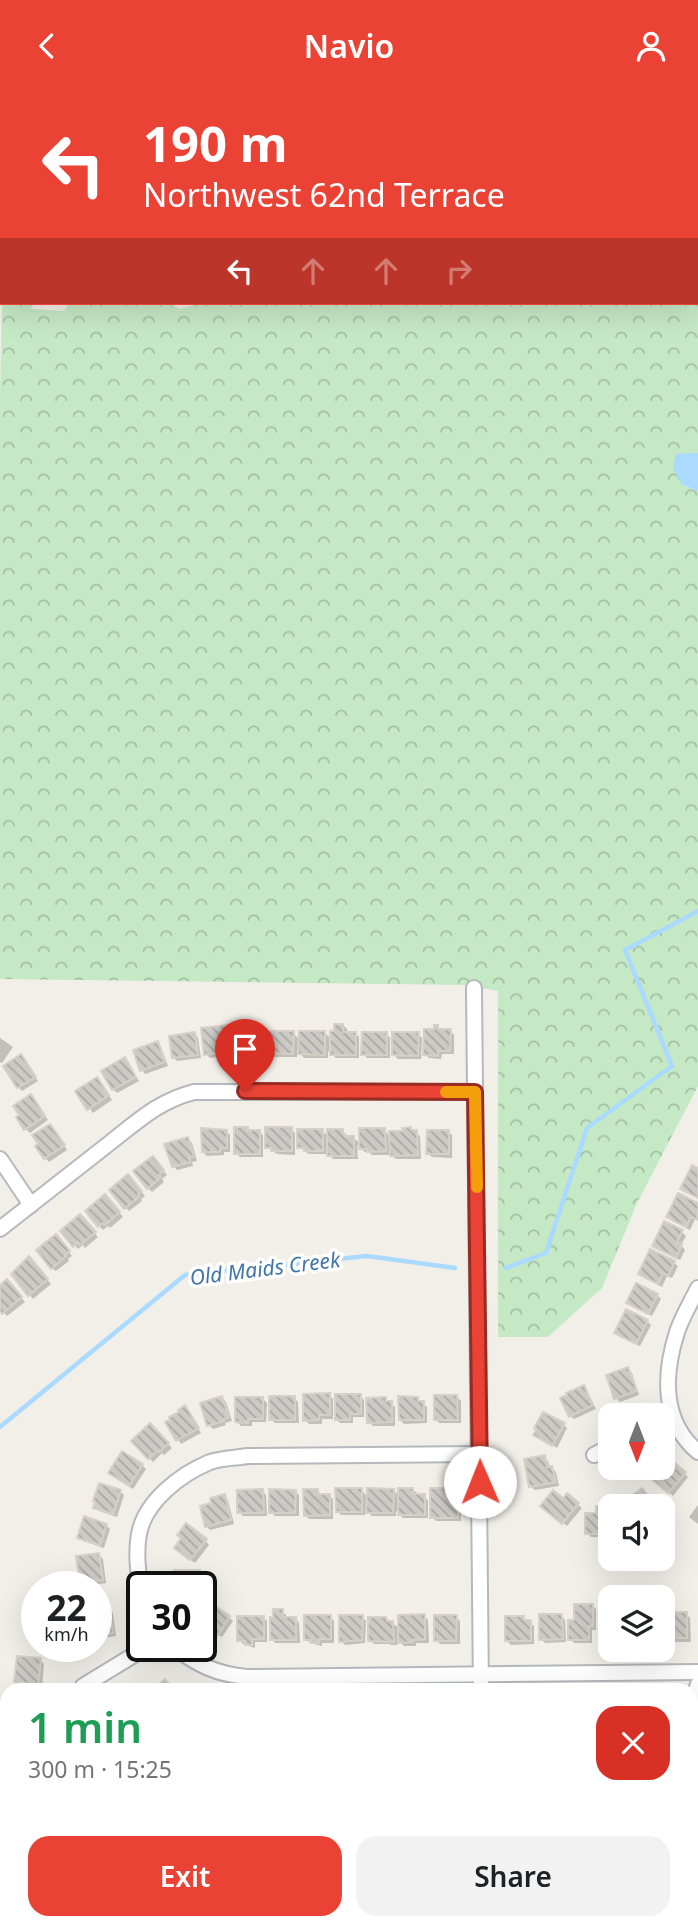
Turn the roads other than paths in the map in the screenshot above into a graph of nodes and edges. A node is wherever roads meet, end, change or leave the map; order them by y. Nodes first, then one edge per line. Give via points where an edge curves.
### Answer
1 (474, 988) dead end
2 (475, 1092) junction
3 (0, 1159) edge
4 (31, 1205) junction
5 (0, 1229) edge
6 (697, 1290) edge
7 (668, 1403) edge
8 (676, 1426) edge
9 (698, 1452) edge
10 (598, 1453) edge
11 (479, 1454) junction
12 (594, 1455) dead end
13 (138, 1571) edge
14 (126, 1660) edge
15 (195, 1662) edge
16 (698, 1672) edge
17 (481, 1674) junction
18 (88, 1683) edge
19 (481, 1683) edge

1 - 2 street
2 - 4 street via 194,1092 147,1113
2 - 11 street
3 - 4 street
4 - 5 street
6 - 7 street via 677,1331 668,1370
8 - 9 street
10 - 12 street
11 - 13 street via 248,1456 212,1461 182,1476 154,1501 139,1532
11 - 17 street
14 - 18 street
15 - 17 street via 231,1675 261,1677
16 - 17 street
17 - 19 street

